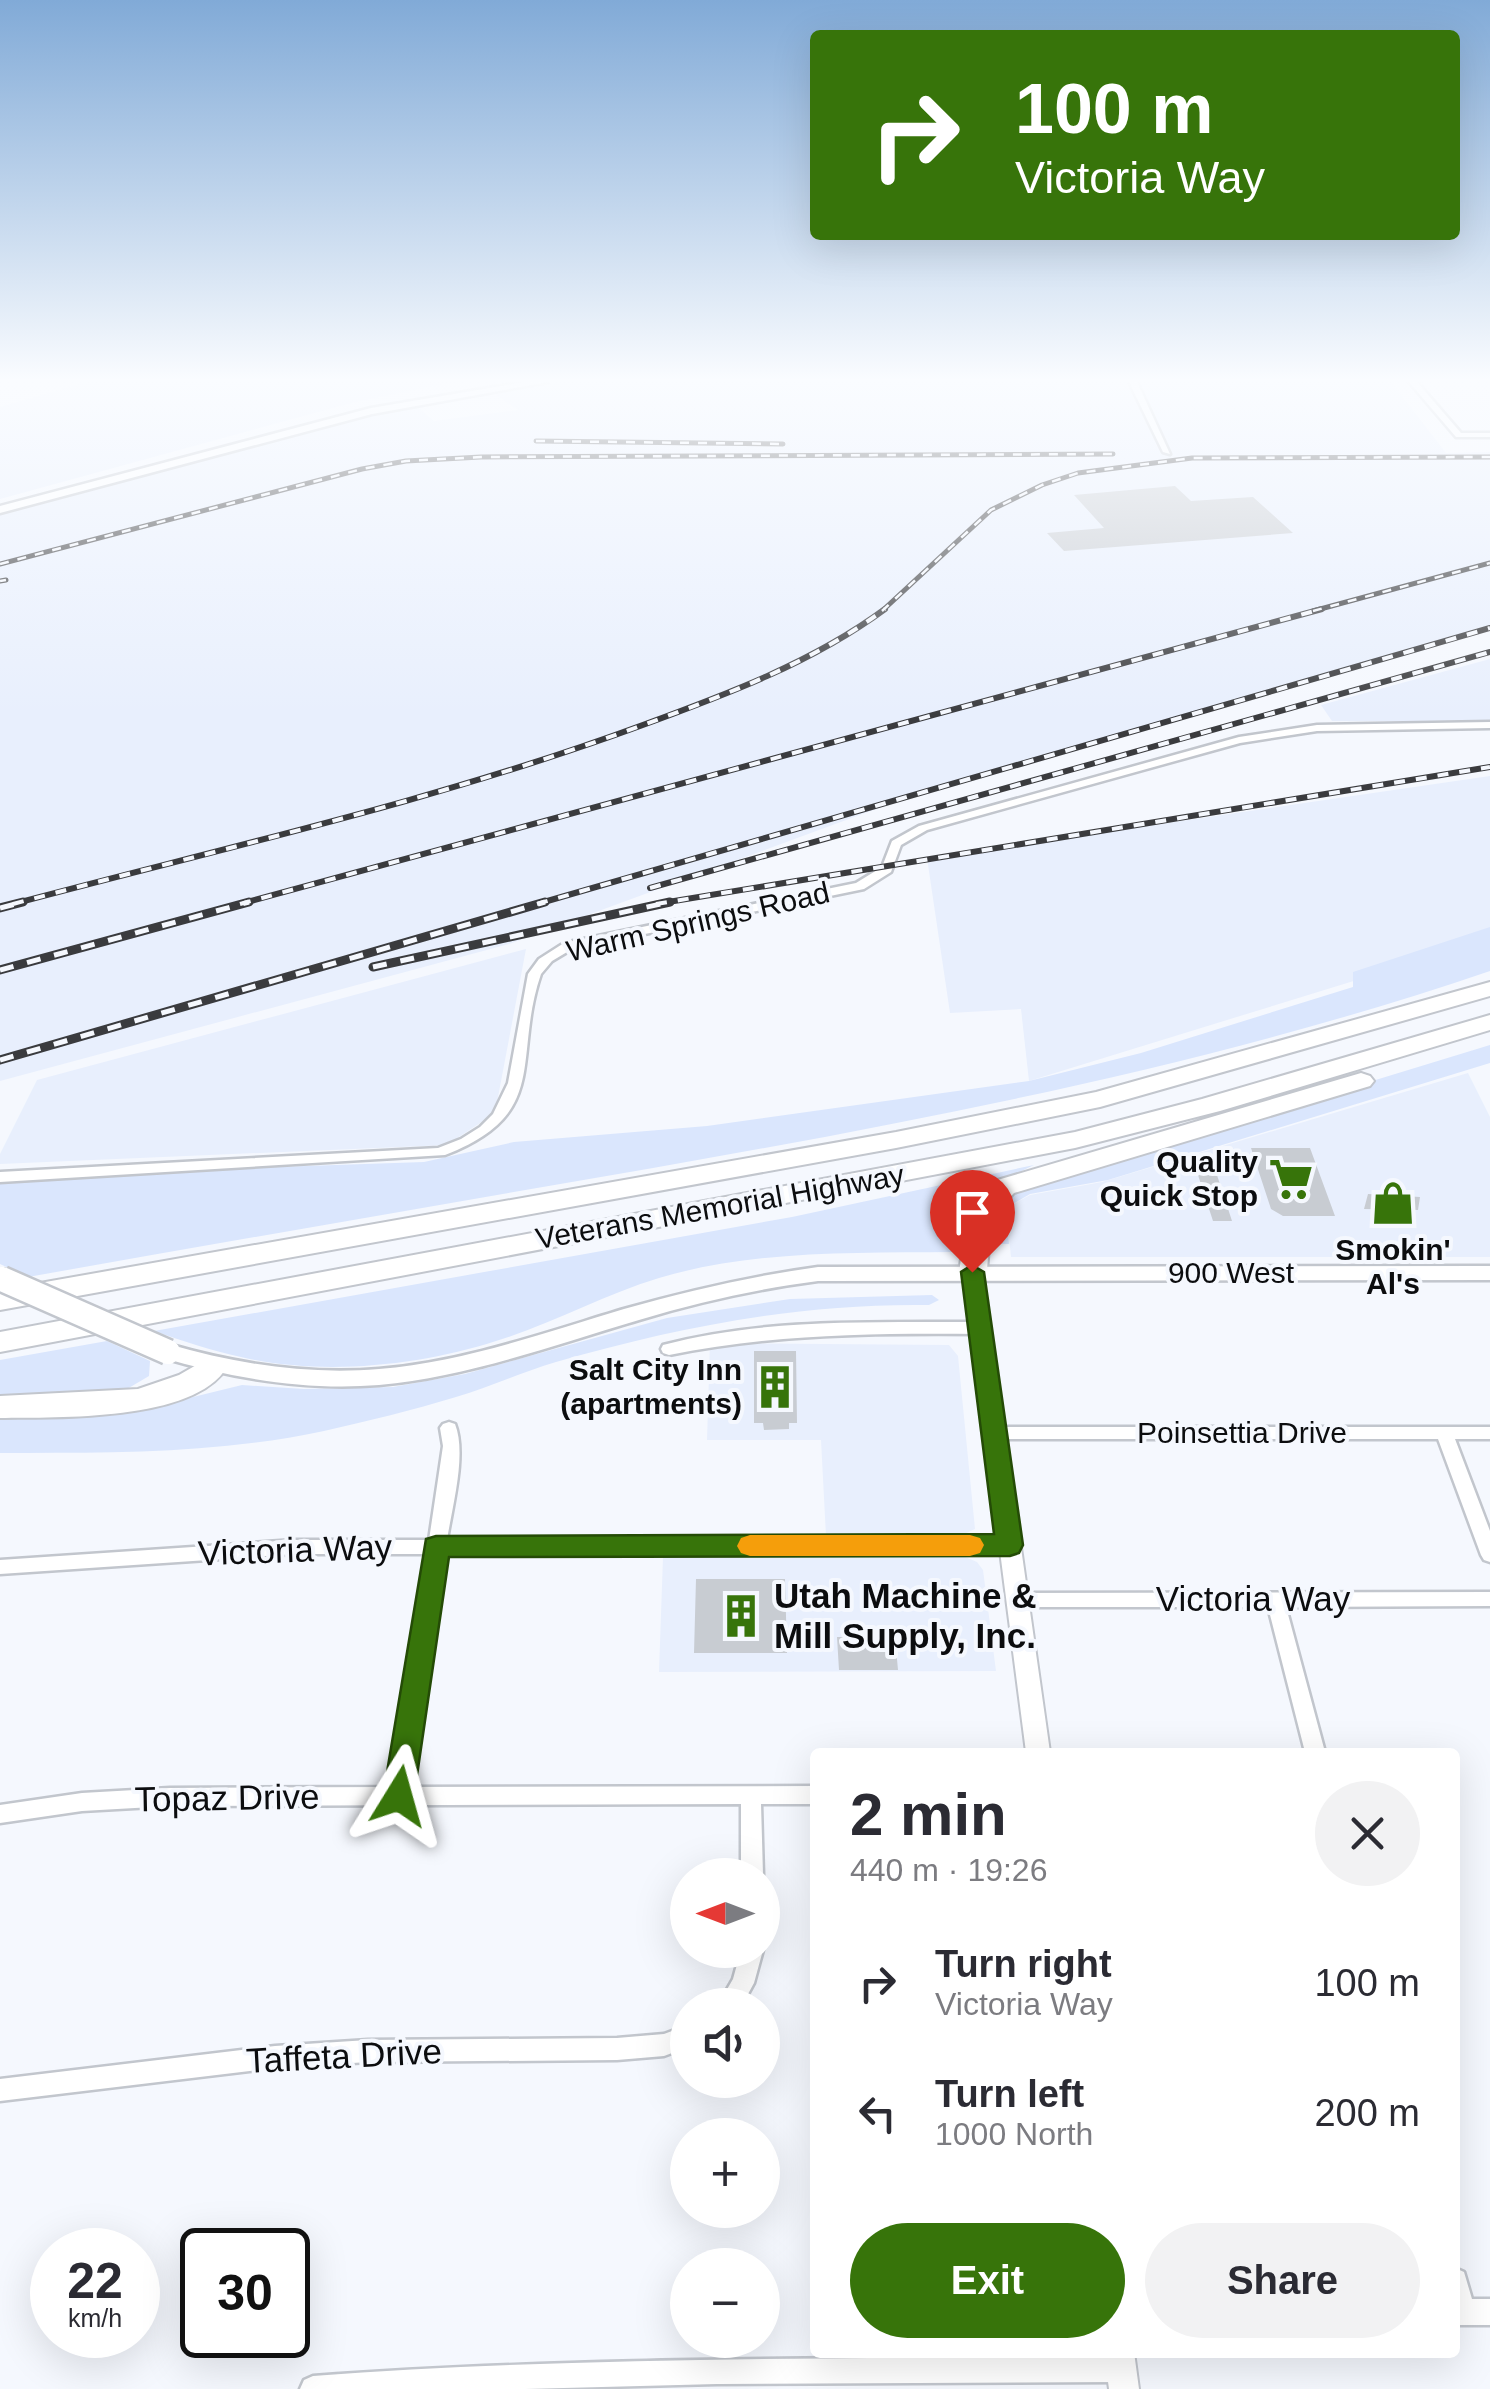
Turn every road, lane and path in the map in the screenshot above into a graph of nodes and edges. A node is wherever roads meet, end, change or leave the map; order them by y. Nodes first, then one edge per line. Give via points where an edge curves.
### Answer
1 (32, 493) edge
2 (61, 493) edge
3 (0, 502) edge
4 (0, 510) edge
5 (1490, 725) edge
6 (1490, 989) edge
7 (1490, 1022) edge
8 (1490, 1037) edge
9 (0, 1177) edge
10 (972, 1272) junction
11 (1490, 1273) edge
12 (0, 1278) edge
13 (0, 1300) edge
14 (980, 1328) junction
15 (0, 1342) edge
16 (669, 1349) dead end
17 (212, 1366) junction
18 (0, 1407) edge
19 (449, 1428) dead end
20 (1444, 1433) junction
21 (1490, 1433) edge
22 (994, 1434) junction
23 (1010, 1545) junction
24 (436, 1546) junction
25 (1490, 1555) edge
26 (0, 1567) edge
27 (1275, 1599) junction
28 (1490, 1599) edge
29 (1017, 1600) junction
30 (1037, 1748) edge
31 (1315, 1748) edge
32 (751, 1795) junction
33 (810, 1795) edge
34 (399, 1796) junction
35 (0, 1814) edge
36 (752, 1858) edge
37 (670, 2041) edge
38 (0, 2090) edge
39 (1460, 2312) edge
40 (1490, 2312) edge
41 (1122, 2370) edge
42 (312, 2389) edge

1 - 3 main road
2 - 4 main road
5 - 9 street, Warm Springs Road via 1317,728 1239,740 923,828 896,842 887,868 860,886 568,946 542,962 532,982 513,1098 503,1116 475,1138 440,1152
6 - 13 highway, Veterans Memorial Highway via 1100,1099
7 - 15 highway, Veterans Memorial Highway via 1075,1140
8 - 10 highway via 1004,1187 975,1226
10 - 11 main road, 900 West
10 - 14 street
10 - 17 main road, 900 West via 748,1282 445,1367 325,1378
12 - 17 main road, 900 West, bridge
14 - 16 street via 774,1330
14 - 22 street
17 - 18 highway via 182,1388 136,1400
19 - 24 street
20 - 21 street, Poinsettia Drive
20 - 22 street, Poinsettia Drive
20 - 25 street
22 - 23 street
23 - 24 street, Victoria Way
23 - 29 street
24 - 26 street, Victoria Way via 294,1547
24 - 34 street
27 - 28 street, Victoria Way
27 - 29 street, Victoria Way
27 - 31 street
29 - 30 street
32 - 33 street, Topaz Drive
32 - 34 street, Topaz Drive
32 - 36 street
34 - 35 street, Topaz Drive via 125,1798
37 - 38 street, Taffeta Drive via 641,2048 276,2057
39 - 40 street
41 - 42 street via 619,2371

